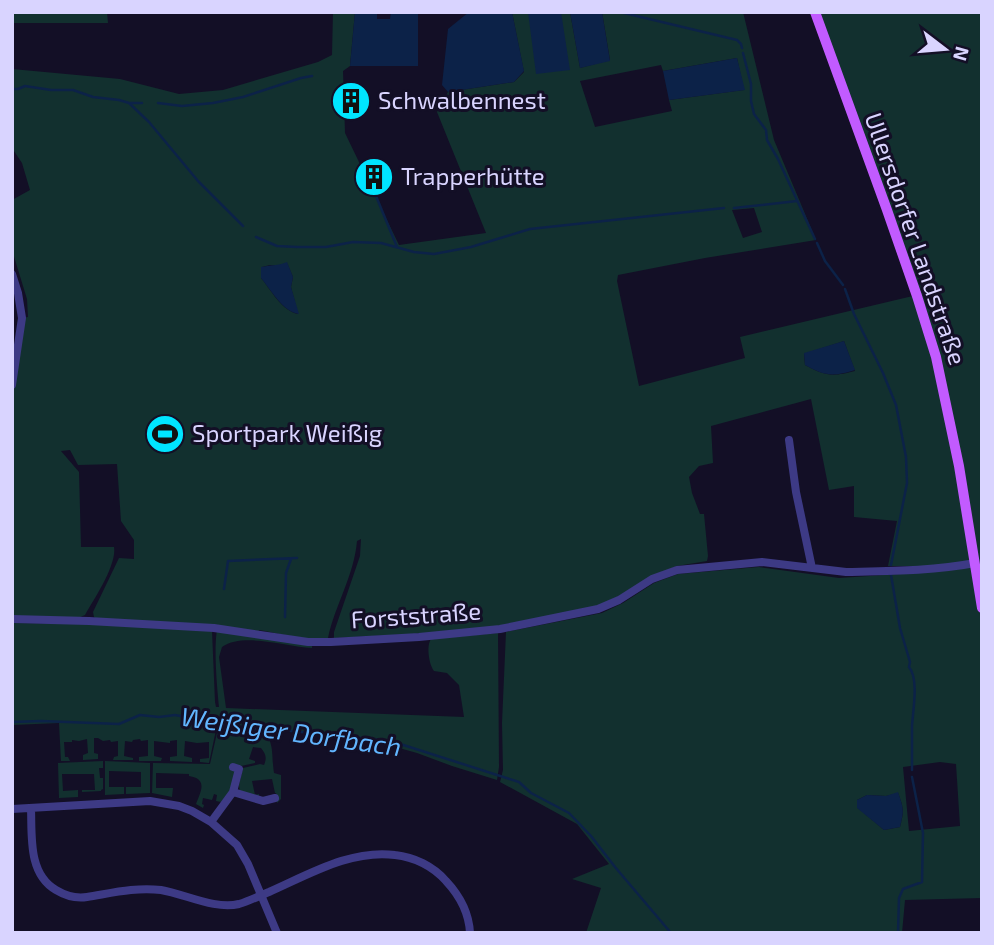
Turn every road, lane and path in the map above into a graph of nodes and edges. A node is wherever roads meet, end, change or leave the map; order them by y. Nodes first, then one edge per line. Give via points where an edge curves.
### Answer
1 (815, 12) edge
2 (12, 274) edge
3 (12, 385) edge
4 (789, 440) dead end
5 (975, 563) junction
6 (812, 568) junction
7 (982, 607) edge
8 (12, 619) edge
9 (233, 767) dead end
10 (233, 792) junction
11 (270, 801) dead end
12 (12, 808) edge
13 (31, 808) junction
14 (211, 822) junction
15 (262, 895) junction
16 (277, 933) edge
17 (470, 933) edge

1 - 5 main road, Ullersdorfer Landstraße via 936,357
2 - 3 street via 22,318
4 - 6 street
5 - 6 street, Forststraße via 914,570
5 - 7 main road, Ullersdorfer Landstraße
6 - 8 street, Forststraße via 762,562 677,570 598,609 500,629 419,637 307,642 214,628
9 - 10 street via 239,769
10 - 11 street
10 - 14 street
12 - 13 street
13 - 14 street via 150,801 179,806
13 - 15 street via 36,867 43,880 62,894 76,898 121,890 160,890 237,905
14 - 15 street via 237,845
15 - 16 street
15 - 17 street via 354,857 406,856 442,875 456,892

